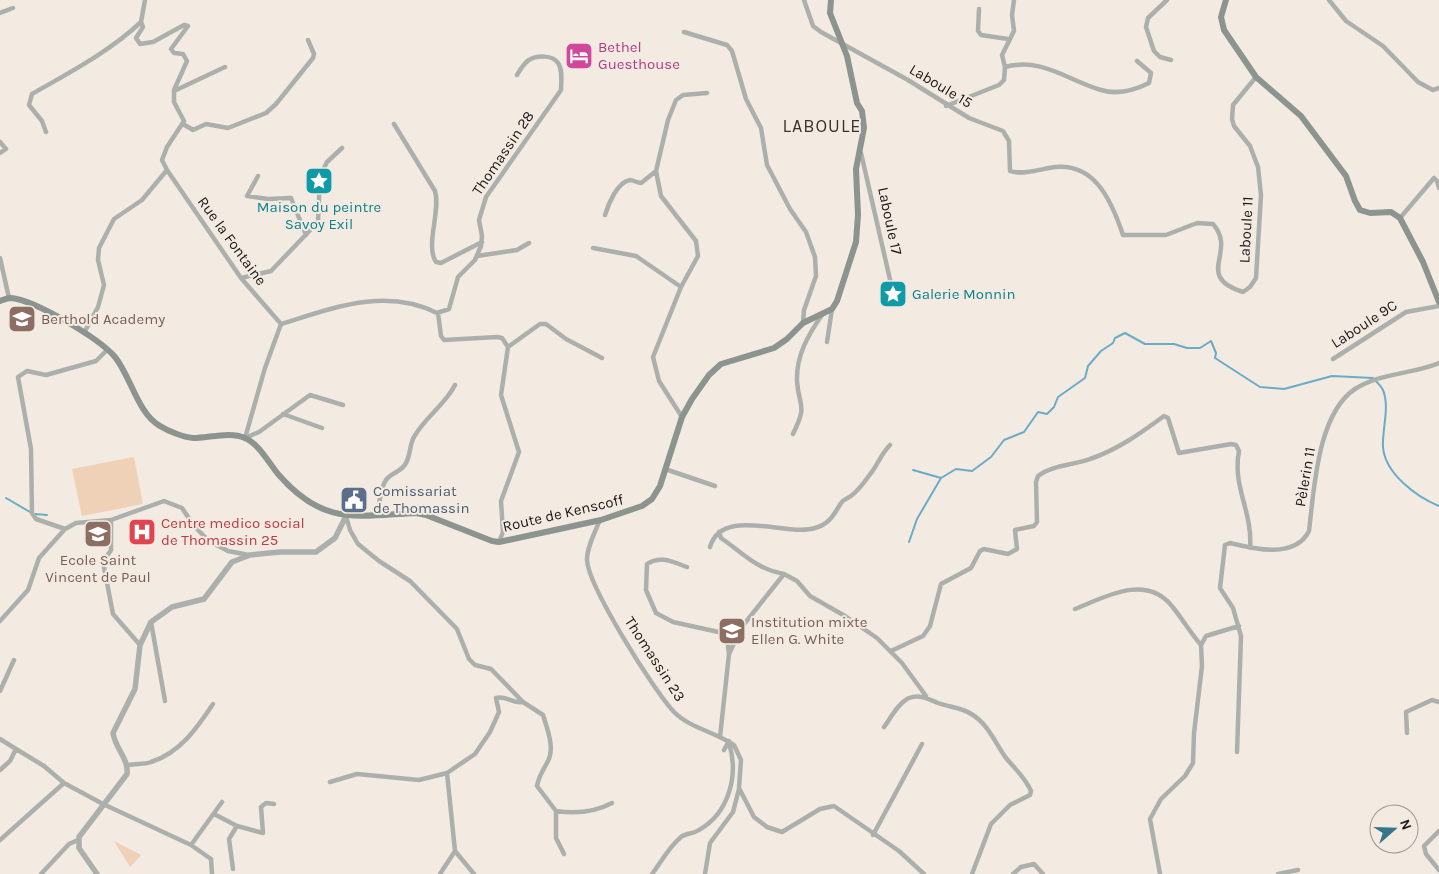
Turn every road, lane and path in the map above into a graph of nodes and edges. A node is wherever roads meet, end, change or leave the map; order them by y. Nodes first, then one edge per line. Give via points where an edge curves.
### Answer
1 (145, 0) edge
2 (804, 0) edge
3 (831, 0) edge
4 (1014, 0) edge
5 (1166, 0) edge
6 (1226, 0) edge
7 (1329, 0) edge
8 (13, 8) dead end
9 (979, 9) dead end
10 (0, 12) edge
11 (141, 22) junction
12 (684, 32) dead end
13 (1008, 39) junction
14 (308, 40) dead end
15 (842, 42) junction
16 (1170, 60) dead end
17 (1137, 61) dead end
18 (225, 67) dead end
19 (1005, 67) junction
20 (517, 75) dead end
21 (1256, 77) junction
22 (1439, 88) edge
23 (174, 91) junction
24 (707, 93) dead end
25 (946, 106) junction
26 (183, 124) junction
27 (394, 124) dead end
28 (46, 132) dead end
29 (0, 142) edge
30 (342, 148) dead end
31 (860, 152) junction
32 (0, 153) edge
33 (168, 170) junction
34 (656, 171) junction
35 (1439, 172) edge
36 (258, 176) dead end
37 (1434, 178) junction
38 (1439, 188) edge
39 (605, 215) dead end
40 (1400, 218) junction
41 (1197, 223) joint
42 (306, 235) junction
43 (482, 242) junction
44 (529, 243) dead end
45 (593, 248) dead end
46 (478, 256) junction
47 (0, 258) edge
48 (241, 278) junction
49 (680, 287) junction
50 (894, 296) dead end
51 (9, 298) junction
52 (0, 301) edge
53 (1439, 302) edge
54 (1439, 306) edge
55 (832, 309) junction
56 (438, 313) junction
57 (822, 315) junction
58 (803, 323) junction
59 (281, 324) junction
60 (84, 333) junction
61 (827, 342) dead end
62 (508, 348) junction
63 (107, 350) junction
64 (602, 358) dead end
65 (1333, 359) dead end
66 (1439, 363) edge
67 (455, 385) dead end
68 (343, 405) dead end
69 (283, 414) junction
70 (682, 418) junction
71 (322, 428) dead end
72 (794, 434) dead end
73 (245, 438) junction
74 (890, 445) dead end
75 (665, 469) junction
76 (715, 486) dead end
77 (378, 515) junction
78 (346, 516) junction
79 (111, 520) junction
80 (600, 520) junction
81 (65, 529) junction
82 (719, 532) junction
83 (499, 542) junction
84 (710, 547) dead end
85 (1250, 548) junction
86 (250, 556) junction
87 (687, 567) dead end
88 (784, 574) junction
89 (1075, 609) dead end
90 (0, 621) edge
91 (151, 622) junction
92 (1239, 626) junction
93 (1201, 644) junction
94 (140, 645) junction
95 (891, 651) junction
96 (729, 654) junction
97 (14, 660) dead end
98 (0, 691) edge
99 (926, 696) junction
100 (165, 701) dead end
101 (523, 702) junction
102 (1439, 702) edge
103 (213, 704) dead end
104 (884, 727) dead end
105 (1407, 733) dead end
106 (720, 737) junction
107 (0, 739) edge
108 (729, 741) junction
109 (922, 744) dead end
110 (16, 750) junction
111 (724, 750) dead end
112 (1237, 752) dead end
113 (128, 765) junction
114 (0, 770) edge
115 (447, 773) junction
116 (330, 782) dead end
117 (64, 783) junction
118 (739, 788) junction
119 (222, 802) dead end
120 (612, 803) dead end
121 (103, 804) junction
122 (274, 804) dead end
123 (556, 812) junction
124 (214, 814) junction
125 (237, 826) junction
126 (1439, 831) edge
127 (873, 834) junction
128 (0, 840) edge
129 (78, 840) junction
130 (191, 845) junction
131 (455, 851) junction
132 (564, 854) dead end
133 (233, 869) dead end
134 (1298, 870) dead end
135 (1439, 870) edge
136 (41, 874) edge
137 (97, 874) edge
138 (212, 874) edge
139 (440, 874) edge
140 (474, 874) edge
141 (652, 874) edge
142 (706, 874) edge
143 (924, 874) edge
144 (972, 874) edge
145 (1013, 874) edge
146 (1043, 874) edge
147 (1160, 874) edge
148 (1278, 874) edge

1 - 11 street
2 - 15 street, Laboule 15 via 813,26
3 - 15 main road via 830,13
4 - 13 street via 1014,31
5 - 16 street via 1148,18 1146,27 1154,51
6 - 21 main road via 1221,17 1224,30
7 - 22 street via 1346,21 1384,46 1418,82 1433,90
8 - 10 street
9 - 13 street via 978,31 981,35
11 - 23 street via 143,27 136,38 140,44 153,42 188,26 171,49 174,53 183,54 187,61
11 - 28 street via 92,60 32,94 30,104
12 - 58 street via 727,45 732,51 746,99 761,128 767,165 806,232 815,257 816,276 804,310
13 - 19 street via 1002,56
14 - 26 street via 313,58 266,112 228,128 206,124 193,130
15 - 25 street, Laboule 15
15 - 31 main road via 857,103 862,111 864,128
17 - 19 street via 1151,72 1150,83 1133,90 1102,91 1053,70 1021,63
18 - 23 street
19 - 25 street via 1004,80 999,85
20 - 43 street, Thomassin 28 via 529,60 542,56 552,58 562,74 560,90 486,197 479,220
21 - 40 main road via 1301,116 1346,176 1360,210 1391,212
21 - 41 street, Laboule 11 via 1233,104 1232,119 1250,146 1258,167 1261,195 1256,278 1250,288 1243,292 1234,289 1219,276 1216,266 1223,244 1221,232 1213,224
23 - 26 street via 174,102
24 - 34 street via 683,94 676,100
25 - 41 street, Laboule 15 via 1003,130 1009,141 1009,168 1013,172 1069,165 1090,174 1116,216 1123,235 1166,235
26 - 33 street via 162,160
27 - 43 street via 438,200 434,229 436,262 441,263
29 - 32 street via 6,150
30 - 42 street via 327,162 320,176 319,219
31 - 50 street, Laboule 17
31 - 55 main road via 856,169 856,242 844,285
33 - 48 street, Rue la Fontaine
33 - 60 street via 142,200 114,219 99,248 98,260 104,285 98,307
34 - 39 street via 642,183 626,182 612,196
34 - 49 street via 661,196 699,248 698,256
35 - 37 street
36 - 42 street via 247,196 292,198
37 - 38 street
37 - 40 street
40 - 53 main road
42 - 48 street via 271,270
43 - 46 street, Thomassin 28
44 - 46 street via 517,250
45 - 49 street via 636,256
46 - 56 street, Thomassin 28 via 458,277 449,309
47 - 51 street
48 - 59 street, Rue la Fontaine
49 - 70 street via 655,350 653,364 659,381
51 - 52 main road
51 - 60 main road via 26,302
54 - 65 street, Laboule 9C via 1406,312
55 - 57 main road, Route de Kenscoff
55 - 61 street
56 - 59 street via 412,302 361,302
56 - 62 street via 444,340 500,337
57 - 58 main road, Route de Kenscoff
57 - 72 street via 804,343 799,359 797,381 803,414
58 - 70 main road, Route de Kenscoff via 774,348 721,364 698,391
59 - 73 street via 264,368
60 - 63 main road
62 - 64 street via 540,324 546,324
62 - 83 street via 501,395 520,452 501,501 502,532
63 - 73 main road via 116,358 148,416 160,426 190,438 234,435
63 - 81 street via 96,361 46,374 27,371 18,377 31,449 32,513 36,519
66 - 85 street, Pèlerin 11 via 1371,383 1356,389 1346,398 1325,436 1305,539 1289,548
67 - 77 street via 450,396 427,417 413,438 404,466 386,480
68 - 69 street via 312,394
69 - 71 street
69 - 73 street
70 - 75 main road, Route de Kenscoff
73 - 78 main road, Route de Kenscoff via 297,492 319,508
74 - 82 street via 880,454 872,472 852,495 842,500 825,524 814,529 735,525
75 - 76 street
75 - 80 main road, Route de Kenscoff via 652,499 642,506
77 - 78 main road, Route de Kenscoff
77 - 83 main road, Route de Kenscoff via 426,514
78 - 86 street via 335,538 316,552
78 - 101 street via 358,544 410,581 456,629 469,659 475,665 491,669
79 - 81 street via 76,523
79 - 86 street via 164,501 182,508 209,541 228,551
79 - 94 street via 111,550 103,562 113,614
80 - 83 main road, Route de Kenscoff
80 - 106 street, Thomassin 23 via 587,560 598,594 675,712
81 - 90 street via 39,558 28,590
82 - 84 street
82 - 88 street via 721,538 750,560 767,570
85 - 92 street, Pèlerin 11 via 1230,543 1225,545 1220,588 1233,608
85 - 95 street via 1252,530 1239,488 1237,465 1240,451 1231,444 1179,453 1168,418 1164,416 1117,447 1038,476 1037,522 1034,526 1015,530 1017,549 1008,554 980,551 971,568 941,584 926,632
86 - 91 street via 232,562 204,599 172,607
87 - 96 street via 666,559 653,559 647,564 646,590 656,613 673,622 723,634 727,638
88 - 95 street via 797,581 810,596 845,616
88 - 96 street via 741,628
89 - 93 street via 1118,591 1156,592 1172,606
91 - 94 street
91 - 100 street
92 - 93 street via 1206,636
92 - 112 street
93 - 147 street via 1193,763 1185,776 1161,799 1150,820
94 - 113 street via 135,690 113,733
95 - 99 street
96 - 106 street
97 - 98 street
99 - 104 street via 904,700
99 - 144 street via 935,702 964,710 980,720 1015,765 1031,794 1010,805 991,824
101 - 115 street via 496,698 498,712 490,732 475,754
101 - 123 street via 543,715 550,741 549,760 539,775 537,786
102 - 105 street via 1432,700 1406,712
103 - 113 street via 181,745 156,761
106 - 108 street, Thomassin 23
107 - 110 street
108 - 111 street
108 - 118 street via 739,752
108 - 141 street via 735,765 727,801 699,830 682,836
109 - 127 street
110 - 114 street
110 - 117 street via 44,766
113 - 121 street via 127,774
115 - 116 street via 419,780 357,774
115 - 131 street
117 - 121 street
117 - 128 street
118 - 127 street via 754,816 767,827 782,832 820,809 834,806
118 - 142 street via 733,812 710,843
119 - 124 street
120 - 123 street via 600,809
121 - 129 street
121 - 130 street
122 - 125 street via 261,807 263,833
123 - 132 street via 556,838
124 - 125 street
124 - 130 street
125 - 133 street via 229,839
126 - 135 street via 1424,846 1426,854
127 - 143 street
129 - 136 street via 69,844
129 - 137 street via 83,855
130 - 138 street via 211,859
131 - 139 street
131 - 140 street
134 - 148 street
145 - 146 street via 1028,864 1034,864

